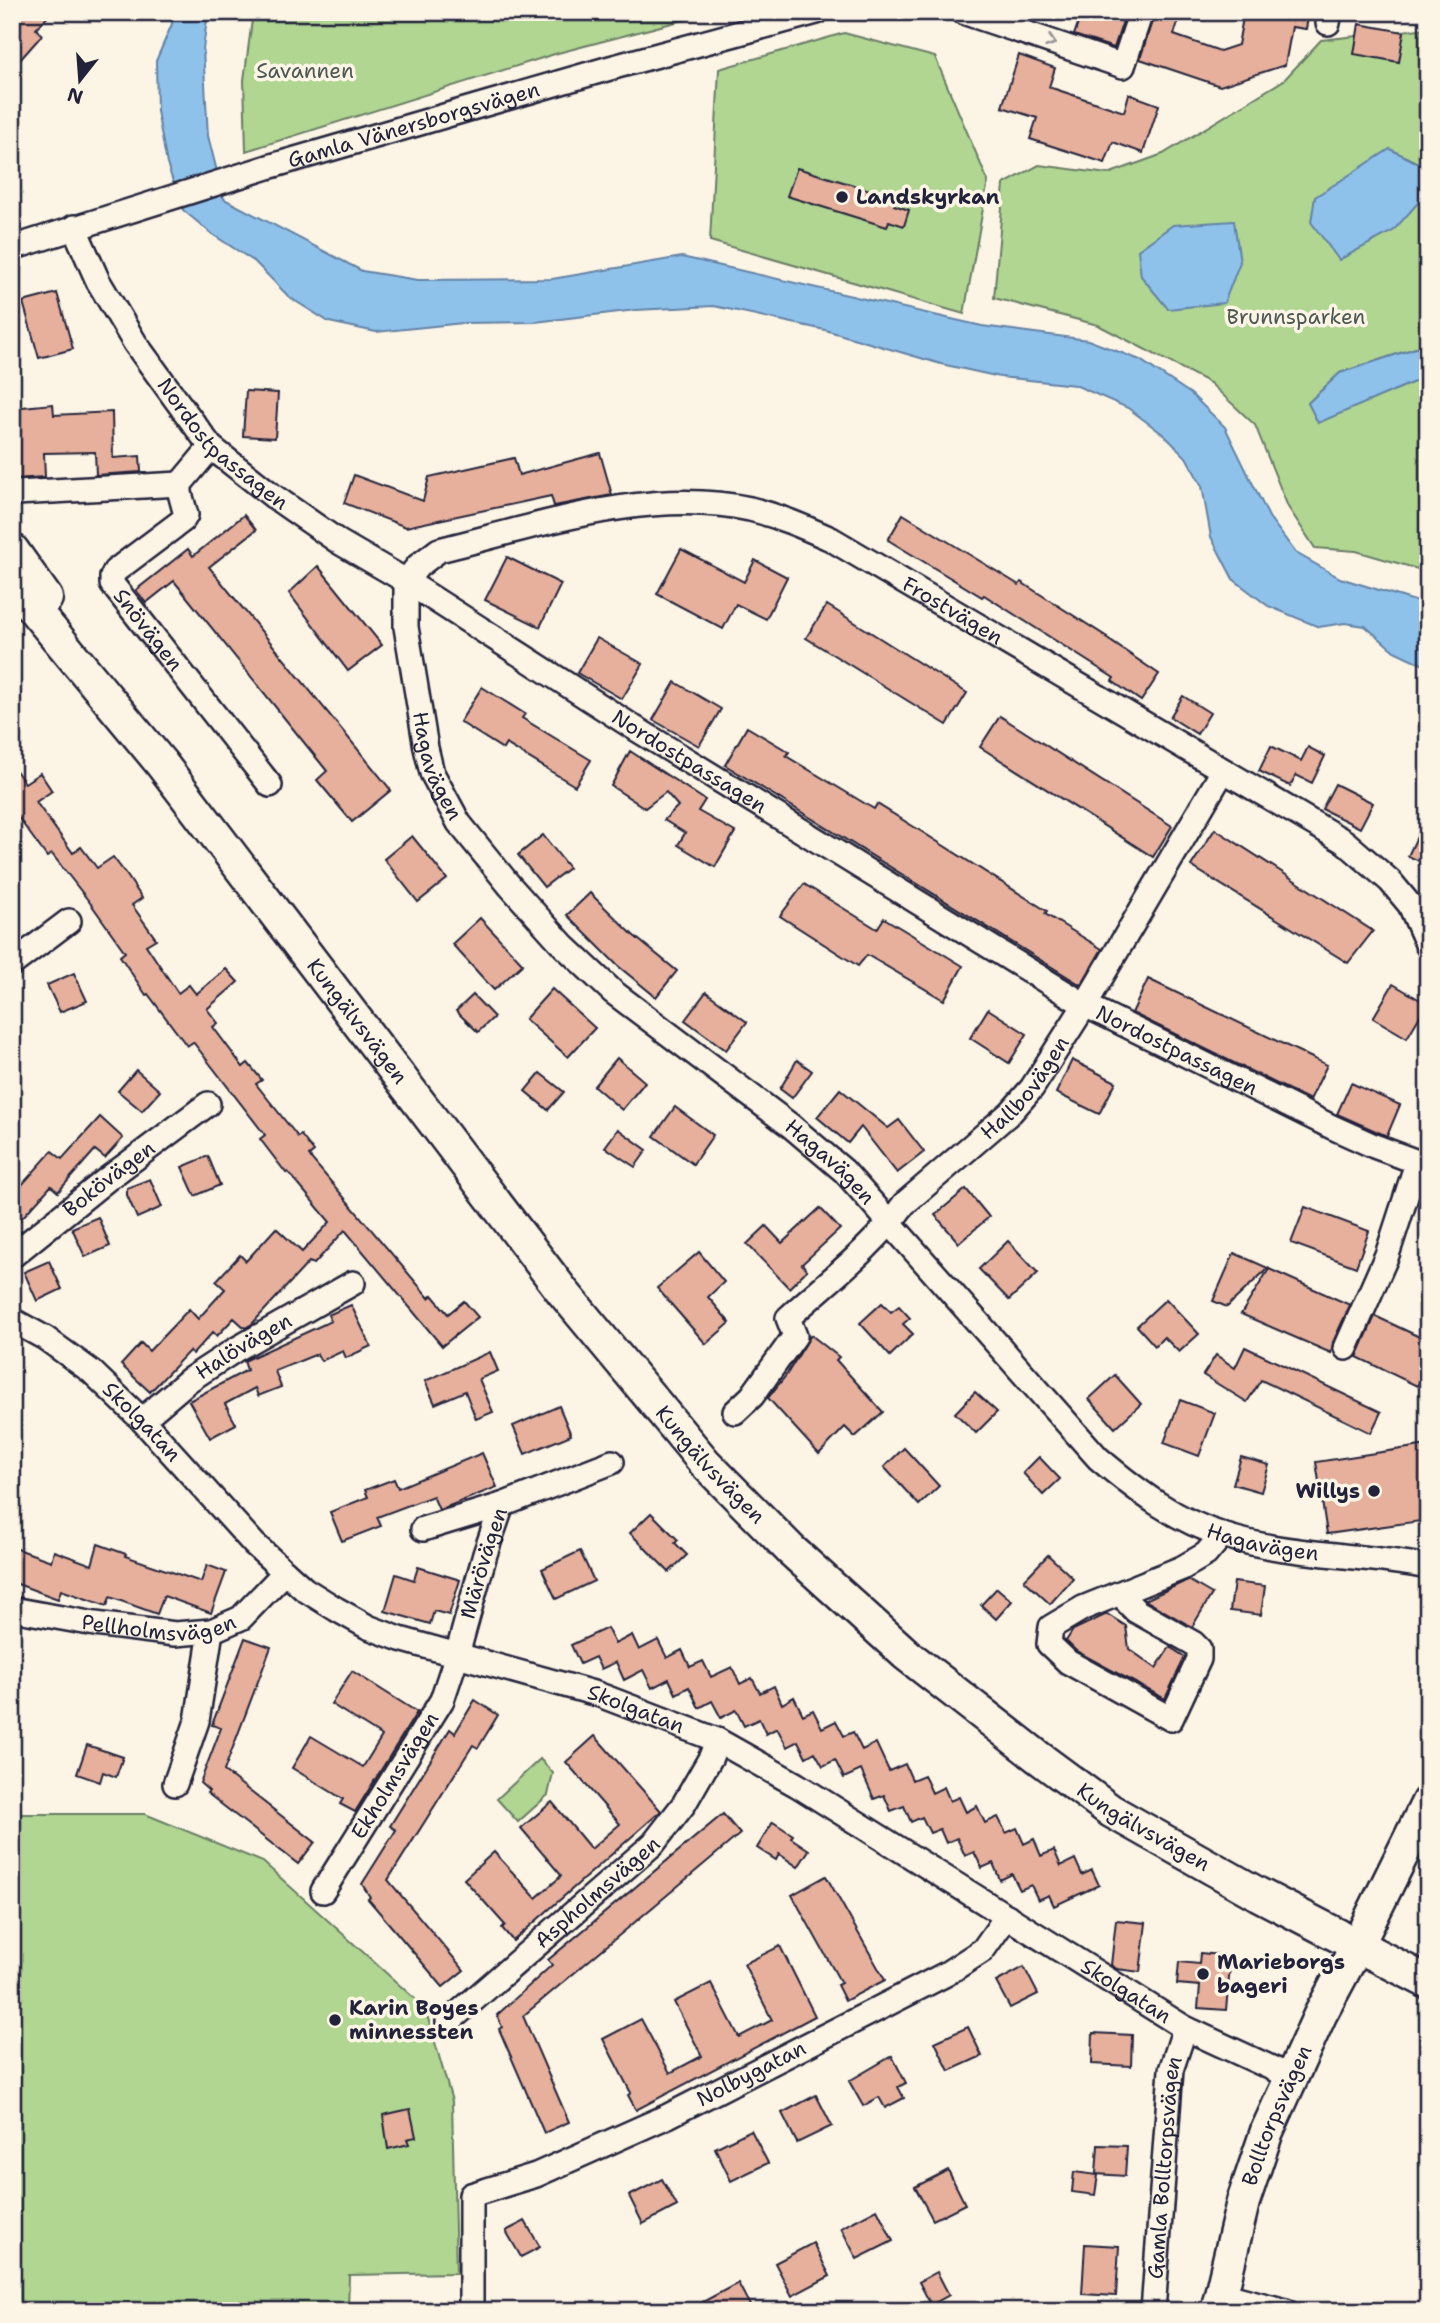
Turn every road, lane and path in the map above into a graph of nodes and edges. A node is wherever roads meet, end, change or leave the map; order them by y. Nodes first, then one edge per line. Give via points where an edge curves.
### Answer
1 (817, 12) edge
2 (963, 12) edge
3 (1141, 12) edge
4 (74, 227) junction
5 (12, 248) edge
6 (211, 447) junction
7 (180, 484) junction
8 (16, 493) dead end
9 (12, 550) edge
10 (406, 581) junction
11 (12, 583) edge
12 (161, 763) junction
13 (1223, 771) junction
14 (270, 785) dead end
15 (1419, 901) edge
16 (69, 921) dead end
17 (1428, 946) edge
18 (12, 964) edge
19 (1085, 1004) junction
20 (208, 1104) dead end
21 (1422, 1164) edge
22 (890, 1223) junction
23 (12, 1256) edge
24 (353, 1283) dead end
25 (12, 1320) edge
26 (1346, 1348) dead end
27 (735, 1412) dead end
28 (142, 1420) junction
29 (612, 1462) dead end
30 (502, 1505) junction
31 (423, 1529) dead end
32 (1222, 1535) junction
33 (1428, 1567) edge
34 (285, 1572) junction
35 (1124, 1592) junction
36 (12, 1609) edge
37 (211, 1631) junction
38 (457, 1655) junction
39 (717, 1740) junction
40 (175, 1784) dead end
41 (1428, 1801) edge
42 (323, 1891) dead end
43 (1007, 1916) junction
44 (1357, 1946) junction
45 (1428, 1982) edge
46 (448, 2022) dead end
47 (1185, 2028) junction
48 (1291, 2077) junction
49 (1219, 2302) edge
50 (1147, 2310) edge
51 (471, 2311) edge
52 (1286, 2311) edge

1 - 4 street, Gamla Vänersborgsvägen via 236,176
2 -> 3 street via 1123,66
4 - 5 street, Gamla Vänersborgsvägen
4 - 6 street, Nordostpassagen via 98,281 135,343
6 - 7 street
6 - 10 street, Nordostpassagen via 328,534
7 - 8 street
7 - 14 street, Snövägen via 183,520 115,571 112,584
9 - 12 main road, Kungälvsvägen
10 - 13 street, Frostvägen via 439,550 609,509 688,503 748,509 781,517 831,539
10 - 19 street, Nordostpassagen via 633,727
10 - 22 street, Hagavägen via 406,627 426,748 432,773 459,823 564,946 613,992 791,1126 844,1171
11 - 12 main road, Kungälvsvägen
12 - 44 main road, Kungälvsvägen via 563,1292 705,1463 791,1550 907,1655 1111,1811
13 - 15 street, Frostvägen via 1345,842
13 - 19 street, Hallbovägen
15 - 17 street, Frostvägen
16 - 18 street
19 - 21 street, Nordostpassagen via 1332,1127
19 - 22 street, Hallbovägen via 1046,1068 1011,1112 904,1204
20 - 23 street, Bokövägen
21 - 26 street, Nordostpassagen
22 - 27 street, Hallbovägen via 788,1318 795,1336
22 - 32 street, Hagavägen via 1098,1458 1163,1509
24 - 28 street, Halövägen via 224,1357
25 - 28 street, Skolgatan via 92,1373
28 - 34 street, Skolgatan
29 - 30 street, Märövägen
30 - 31 street
30 - 38 street, Märövägen
32 - 33 street, Hagavägen via 1271,1547
32 - 35 street via 1194,1561
34 - 37 street, Pellholmsvägen via 241,1618
34 - 38 street, Skolgatan via 304,1589 368,1627
35 - 35 street via 1051,1627 1049,1644 1068,1662 1171,1719 1199,1659 1199,1649 1136,1611
36 - 37 street, Pellholmsvägen via 176,1634
37 - 40 street via 197,1721
38 - 39 street, Skolgatan via 597,1694
38 - 42 street, Ekholmsvägen via 442,1699
39 - 43 street, Skolgatan
39 - 46 street, Aspholmsvägen via 684,1804 653,1844
41 - 44 main road, Bolltorpsvägen
43 - 47 street, Skolgatan
43 - 51 street, Nolbygatan via 983,1950 946,1974 655,2122 536,2175 471,2195
44 - 45 main road, Kungälvsvägen
44 - 48 main road, Bolltorpsvägen
47 - 48 street, Skolgatan
47 - 50 street, Gamla Bolltorpsvägen via 1171,2070
48 - 49 main road, Bolltorpsvägen via 1255,2162
49 - 52 street, Bolltorpsvägen

